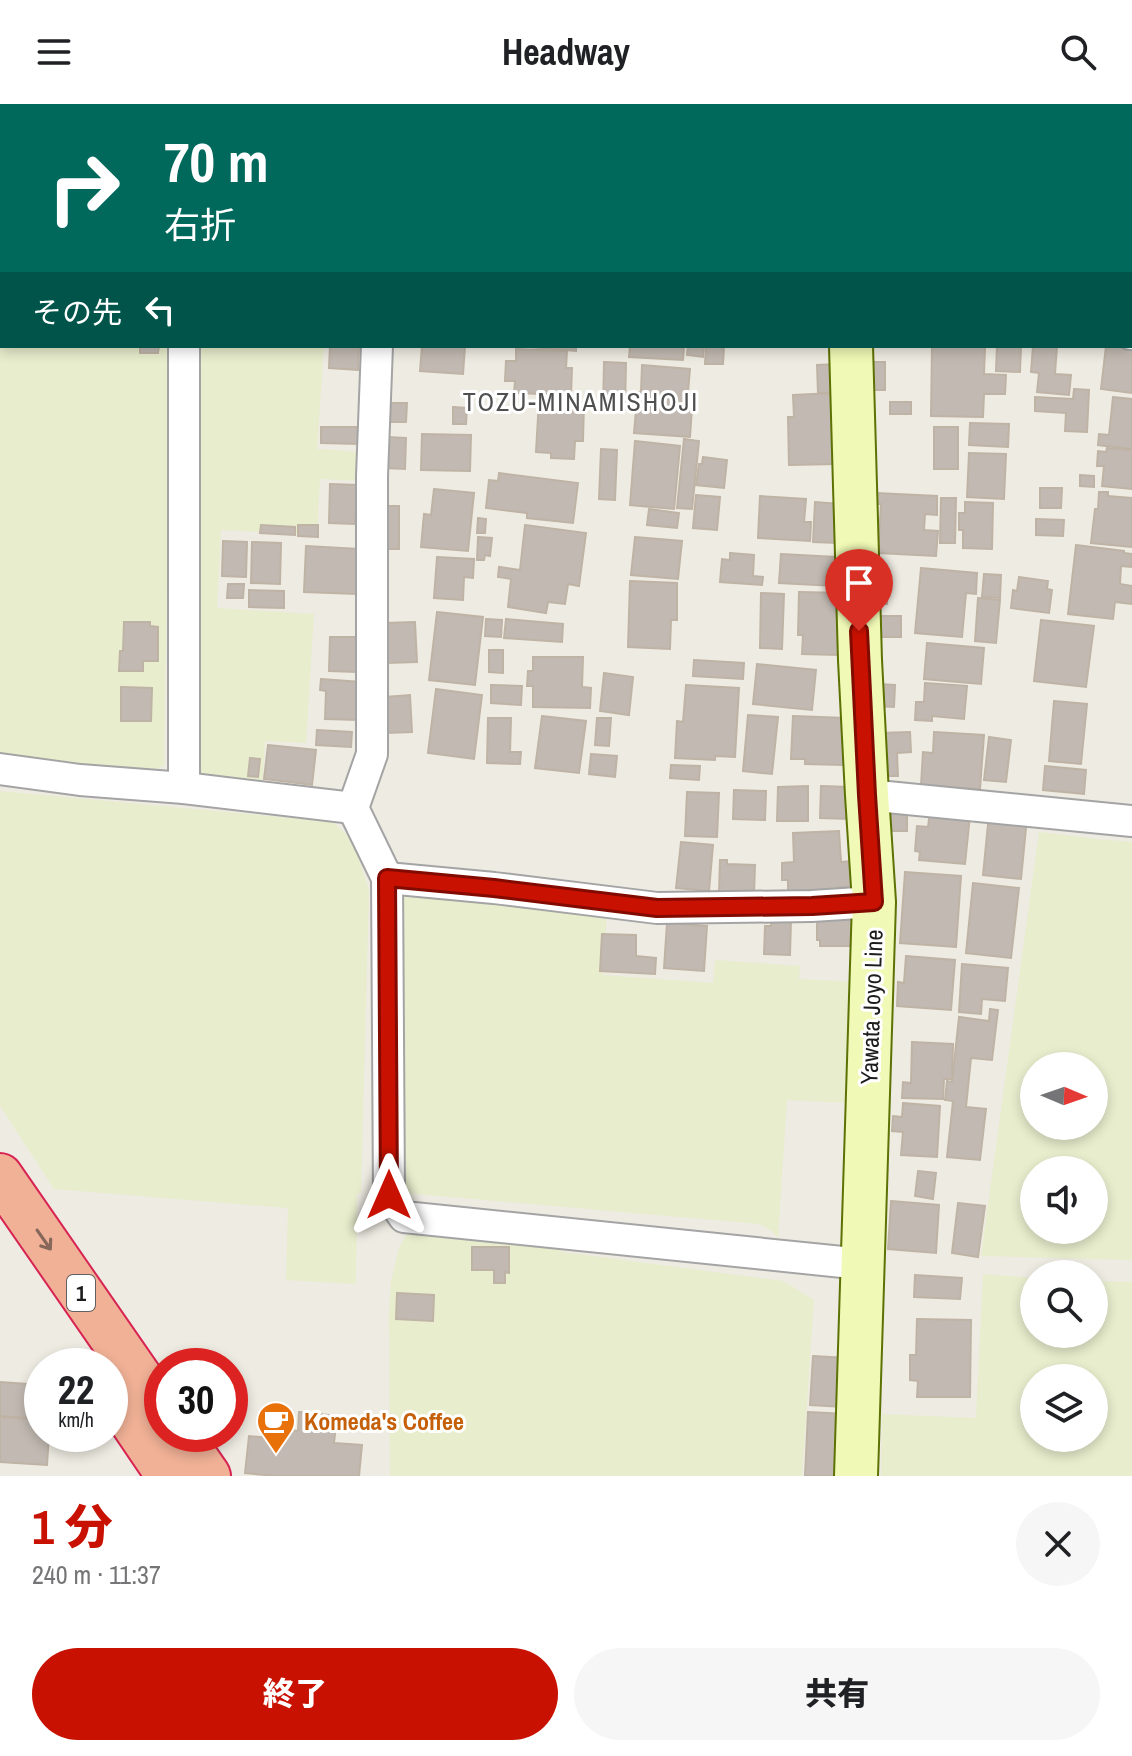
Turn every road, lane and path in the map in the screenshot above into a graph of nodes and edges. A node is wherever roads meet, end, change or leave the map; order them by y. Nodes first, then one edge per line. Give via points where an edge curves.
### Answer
1 (184, 348) edge
2 (377, 348) edge
3 (851, 348) edge
4 (0, 769) edge
5 (184, 788) junction
6 (867, 795) junction
7 (353, 808) junction
8 (1132, 821) edge
9 (387, 878) junction
10 (874, 902) junction
11 (0, 1176) edge
12 (0, 1227) edge
13 (862, 1264) junction
14 (82, 1348) edge
15 (144, 1384) edge
16 (128, 1416) edge
17 (191, 1452) edge
18 (169, 1476) edge
19 (208, 1476) edge
20 (856, 1476) edge

1 - 5 street
2 - 7 street via 372,754
3 - 6 main road, Yawata Joyo Line
4 - 5 street
5 - 7 street
6 - 8 street
6 - 10 main road, Yawata Joyo Line
7 - 9 street
9 - 10 street via 657,908
9 - 13 street via 389,1195 404,1217
10 - 13 main road, Yawata Joyo Line
11 -> 15 highway, 1
12 - 14 highway, 1
13 - 20 main road, Yawata Joyo Line
16 - 18 highway
17 - 19 highway

